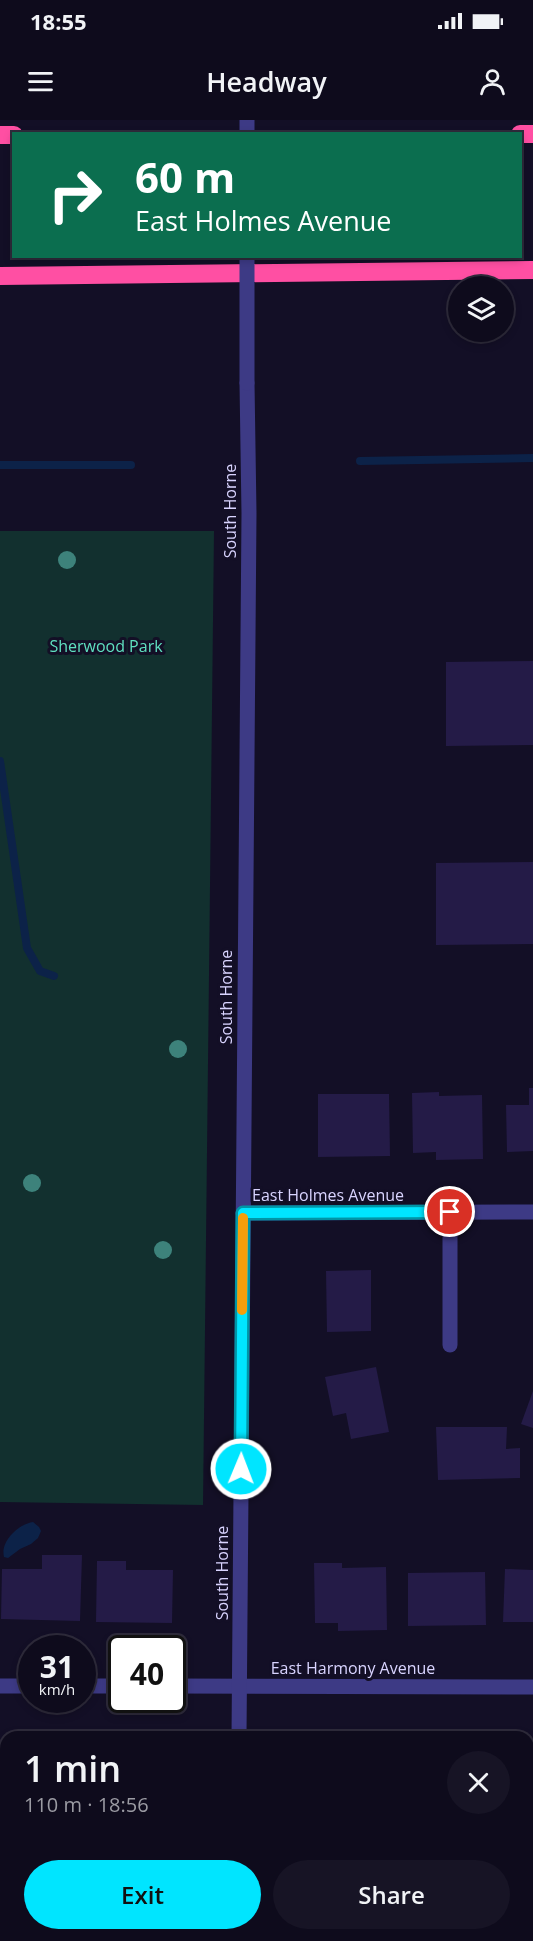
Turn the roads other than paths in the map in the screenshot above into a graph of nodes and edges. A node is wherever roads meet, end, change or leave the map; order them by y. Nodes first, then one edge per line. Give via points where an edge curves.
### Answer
1 (247, 258) edge
2 (533, 271) edge
3 (0, 276) edge
4 (450, 1212) junction
5 (533, 1212) edge
6 (243, 1213) junction
7 (450, 1344) dead end
8 (0, 1686) edge
9 (18, 1686) edge
10 (186, 1686) edge
11 (240, 1686) junction
12 (533, 1687) edge
13 (239, 1731) edge

1 - 6 street, South Horne, bridge via 249,513
2 - 3 highway
4 - 5 street, East Holmes Avenue
4 - 6 street, East Holmes Avenue
4 - 7 street
6 - 11 street, South Horne
8 - 9 street
10 - 11 street, East Harmony Avenue
11 - 12 street, East Harmony Avenue
11 - 13 street, South Horne

